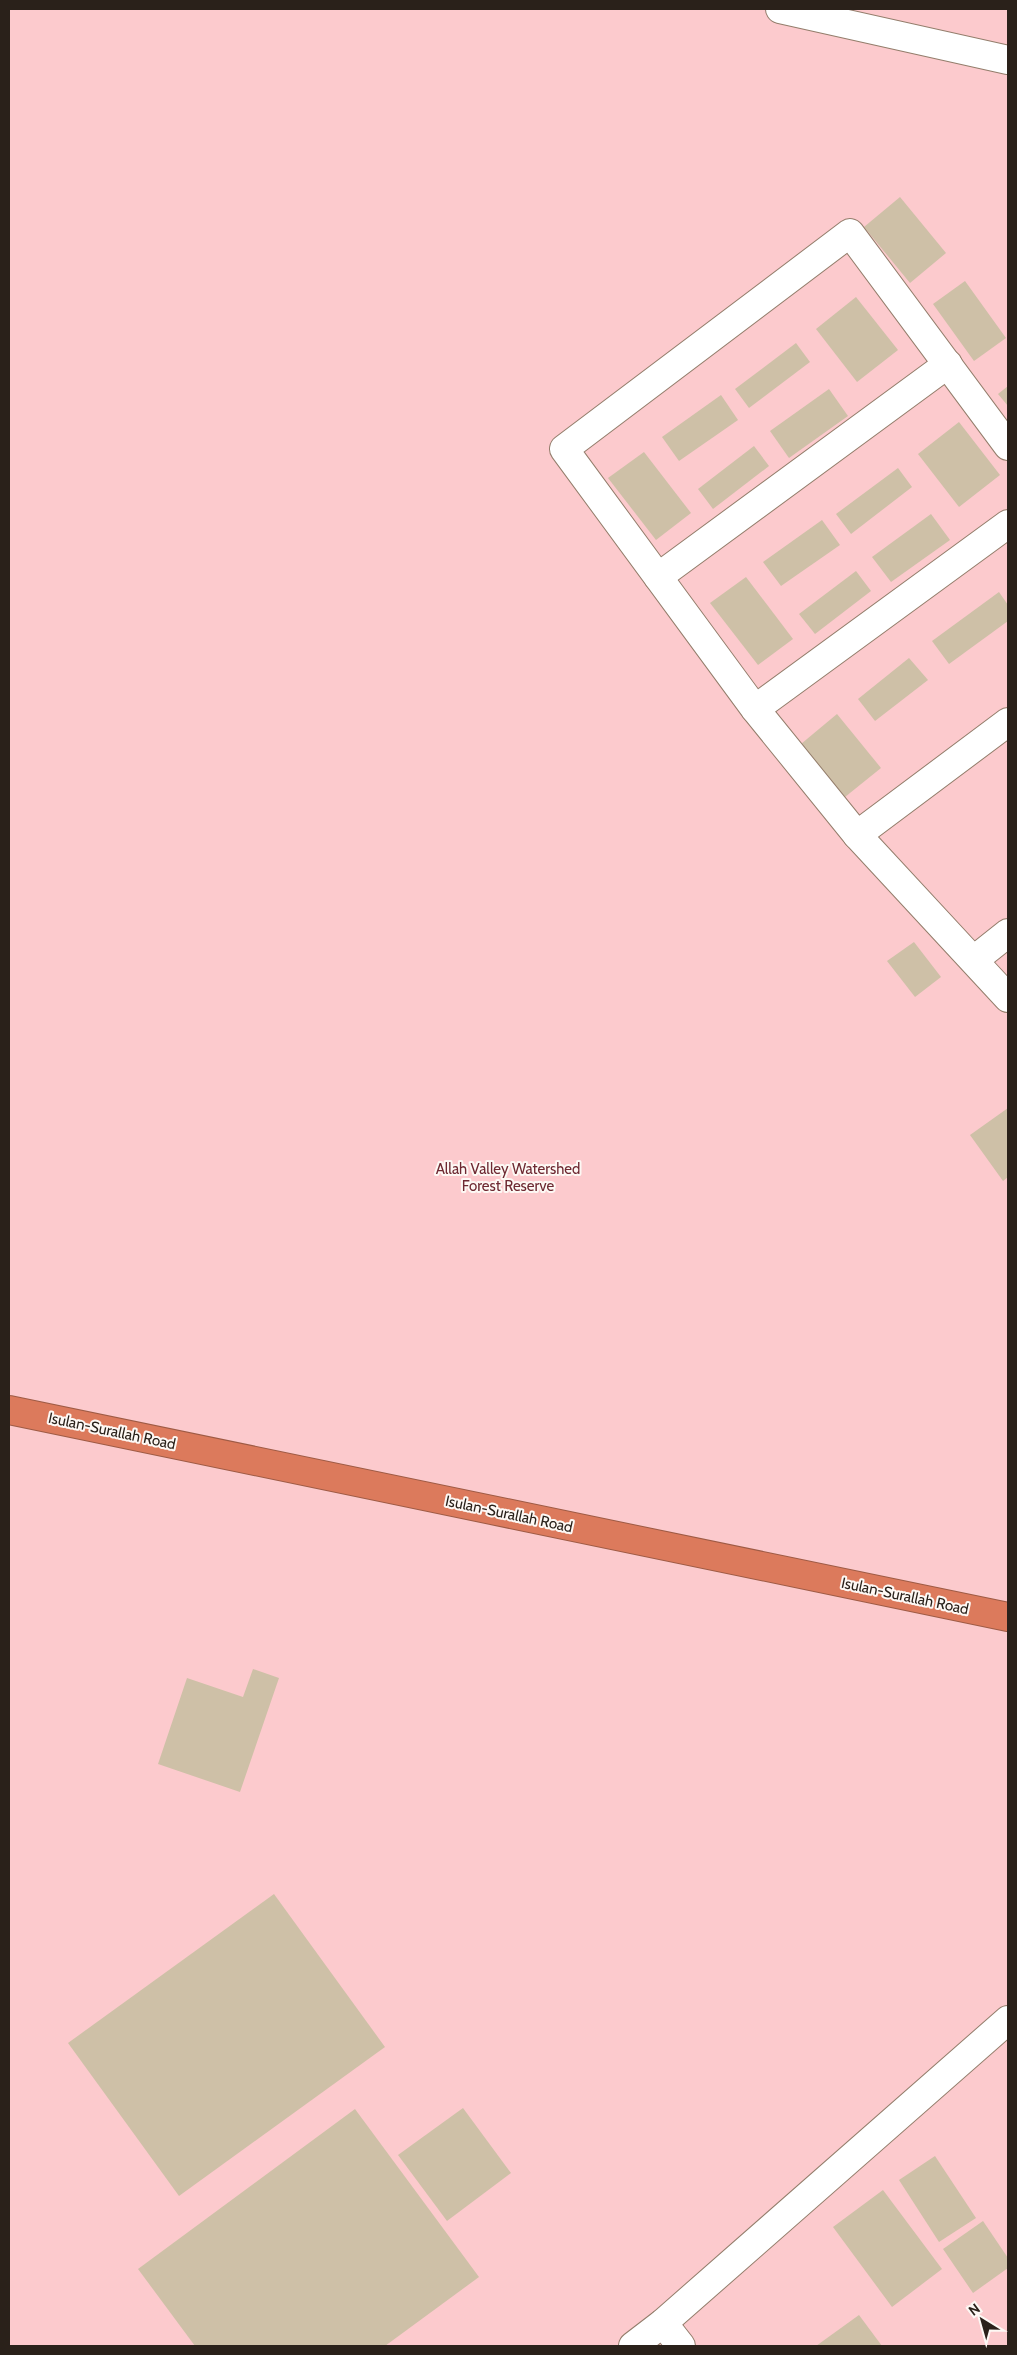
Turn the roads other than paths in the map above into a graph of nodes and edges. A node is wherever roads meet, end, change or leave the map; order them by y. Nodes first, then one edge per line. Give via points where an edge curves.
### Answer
1 (780, 9) edge
2 (1008, 60) edge
3 (948, 364) junction
4 (1008, 446) edge
5 (1008, 524) edge
6 (658, 577) junction
7 (755, 709) junction
8 (1008, 722) edge
9 (857, 835) junction
10 (1008, 932) edge
11 (974, 960) junction
12 (1008, 998) edge
13 (9, 1410) edge
14 (1008, 1617) edge
15 (1008, 2020) edge
16 (663, 2323) junction
17 (633, 2346) edge
18 (681, 2346) edge

1 - 2 street
3 - 4 street
3 - 6 street
3 - 6 street via 850,233 564,449
5 - 7 street
6 - 7 street
7 - 9 street
8 - 9 street
9 - 11 street
10 - 11 street
11 - 12 street
13 - 14 highway, Isulan-Surallah Road
15 - 16 street
16 - 17 street
16 - 18 street

